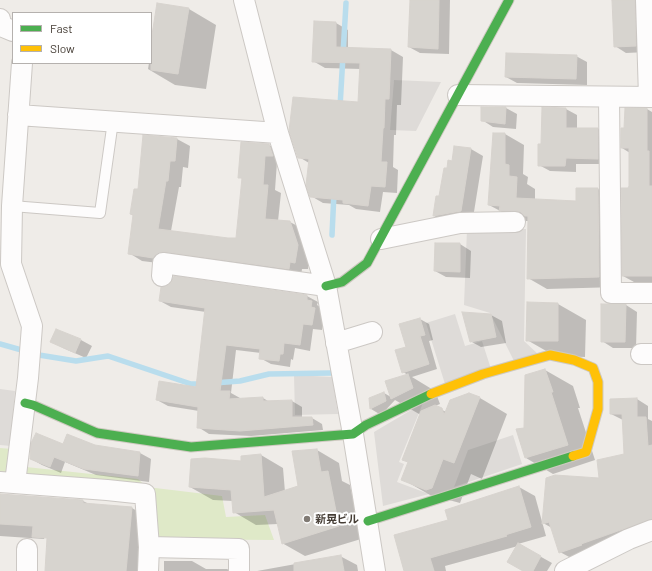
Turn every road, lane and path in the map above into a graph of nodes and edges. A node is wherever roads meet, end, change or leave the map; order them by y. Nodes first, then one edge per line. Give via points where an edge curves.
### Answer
1 (244, 0) edge
2 (509, 0) edge
3 (646, 0) edge
4 (0, 20) edge
5 (12, 31) edge
6 (22, 64) edge
7 (458, 95) junction
8 (609, 97) junction
9 (650, 97) edge
10 (18, 115) junction
11 (113, 121) junction
12 (278, 133) junction
13 (7, 155) edge
14 (12, 206) junction
15 (515, 222) dead end
16 (381, 239) junction
17 (163, 264) dead end
18 (326, 286) junction
19 (652, 293) edge
20 (372, 332) dead end
21 (336, 343) junction
22 (25, 403) junction
23 (353, 434) junction
24 (7, 483) edge
25 (368, 521) junction
26 (652, 530) edge
27 (148, 547) junction
28 (27, 549) dead end
29 (27, 571) edge
30 (148, 571) edge
31 (239, 571) edge
32 (375, 571) edge
33 (565, 571) edge

1 - 12 street
2 - 7 street
3 - 9 street
4 - 5 street via 1,26
6 - 10 street
7 - 8 street
7 - 16 street
8 - 9 street
8 - 19 street via 611,293
10 - 11 street
10 - 13 street
11 - 12 street
11 - 14 lane via 100,213
12 - 18 street
13 - 14 street
14 - 22 street via 11,264 32,326
15 - 16 street via 460,223
16 - 18 street via 367,263 342,282
17 - 18 street
18 - 21 street
20 - 21 street
21 - 23 street
22 - 23 street via 97,433 191,447
22 - 24 street
23 - 25 street
23 - 25 street via 422,397 483,374 550,355 574,360 593,368 598,382 598,409 586,452
24 - 27 street via 145,494
25 - 32 street
26 - 33 street
27 - 30 street
27 - 31 street via 239,549
28 - 29 street

